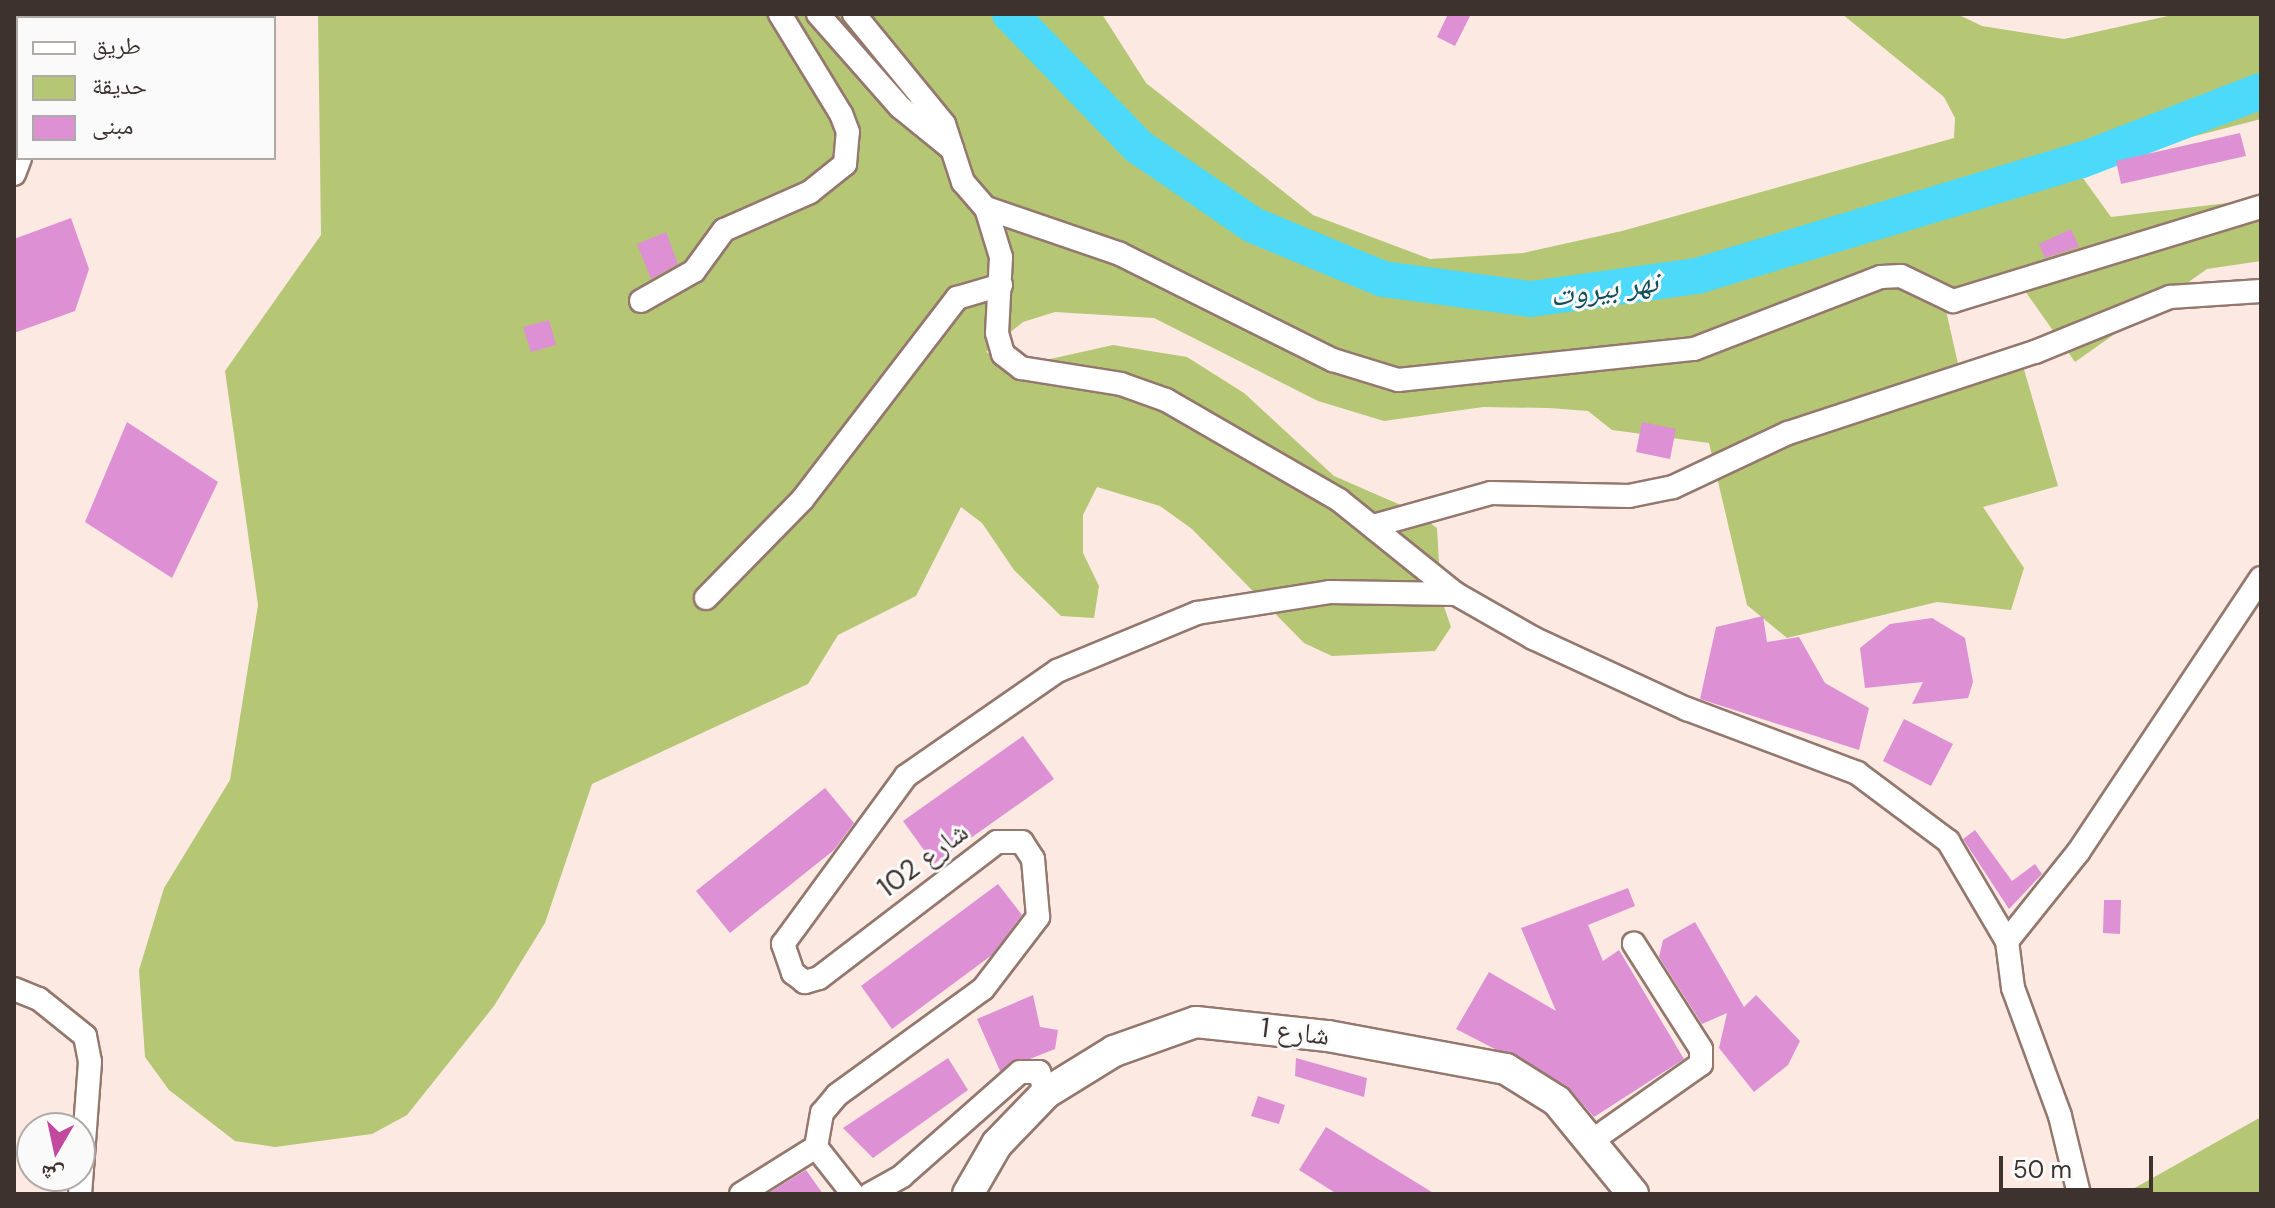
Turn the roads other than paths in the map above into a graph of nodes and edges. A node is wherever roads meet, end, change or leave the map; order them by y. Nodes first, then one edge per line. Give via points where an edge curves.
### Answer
1 (780, 14) edge
2 (818, 14) edge
3 (854, 14) edge
4 (953, 150) junction
5 (2261, 207) edge
6 (986, 208) junction
7 (1001, 285) junction
8 (2261, 291) edge
9 (641, 301) dead end
10 (1373, 526) junction
11 (2261, 578) edge
12 (1456, 594) junction
13 (706, 598) dead end
14 (2007, 941) junction
15 (1634, 944) dead end
16 (14, 989) edge
17 (1046, 1093) junction
18 (1593, 1140) junction
19 (816, 1147) junction
20 (80, 1194) edge
21 (741, 1194) edge
22 (853, 1194) edge
23 (870, 1194) edge
24 (968, 1194) edge
25 (1633, 1194) edge
26 (2079, 1194) edge

1 - 9 street via 841,114 848,132 845,164 810,192 724,230 694,271
2 - 4 street via 900,107
3 - 4 street via 915,85
4 - 6 street via 972,198
5 - 6 street via 1953,301 1901,276 1881,277 1694,349 1433,380 1367,374 1120,254
6 - 7 street
7 - 10 street via 997,333 1003,354 1021,368 1121,384 1166,400 1246,442
7 - 13 street via 957,298 802,500
8 - 10 street via 2170,297 2035,352 1788,433 1673,487 1629,496 1491,493
10 - 12 street
11 - 14 street via 2079,851
12 - 14 street via 1687,709 1857,773 1948,841
12 - 19 street, شارع 102 via 1329,592 1197,613 1057,671 906,776 783,944 783,959 805,982 819,978 997,842 1022,842 1033,859 1038,917 983,989 837,1095 822,1113
14 - 26 street via 2013,988 2060,1116
15 - 18 street via 1701,1049 1701,1064
16 - 20 street via 39,999 85,1036 90,1062
17 - 18 street, شارع 1 via 1145,1038 1196,1022 1228,1023 1479,1060 1532,1081
17 - 23 street via 1039,1072 1020,1072 902,1176
17 - 24 street, شارع 1 via 997,1144
18 - 25 street, شارع 1
19 - 21 street
19 - 22 street

